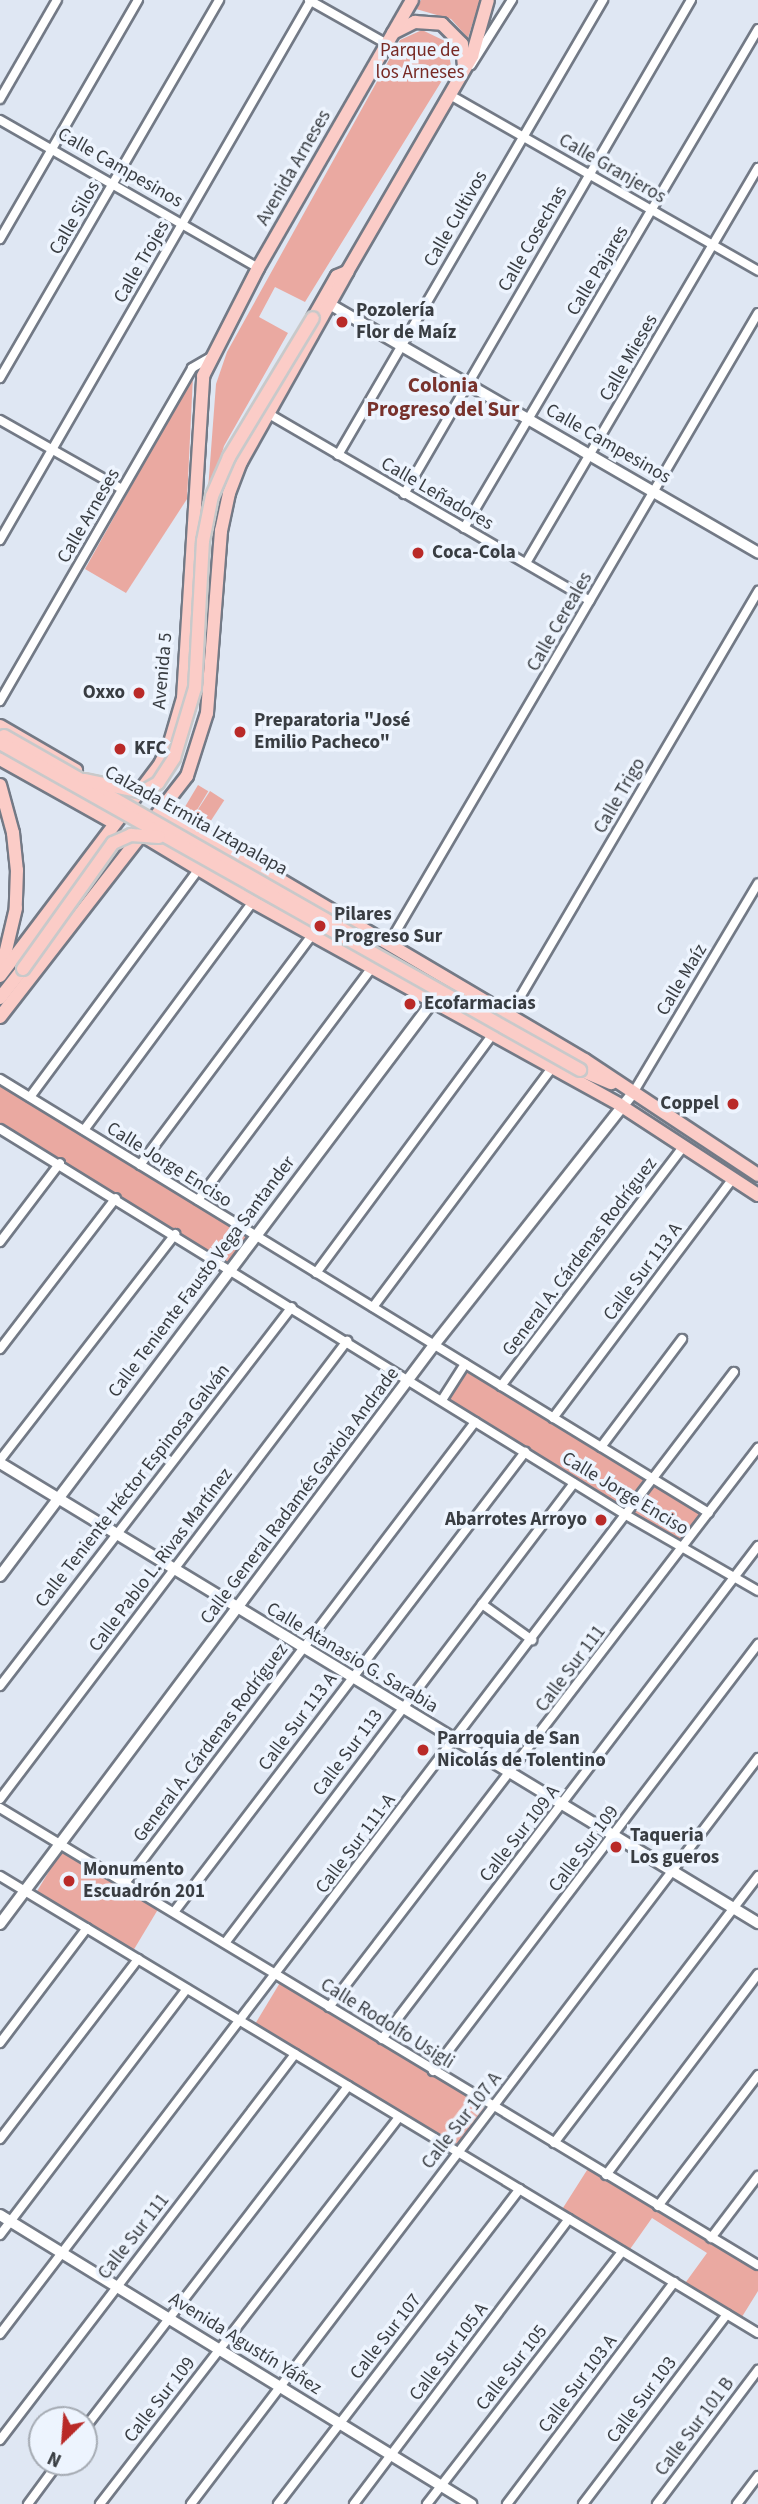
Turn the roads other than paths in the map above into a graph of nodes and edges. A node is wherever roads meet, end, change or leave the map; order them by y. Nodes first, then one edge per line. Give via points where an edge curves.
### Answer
1 (57, 0) edge
2 (138, 0) edge
3 (219, 0) edge
4 (311, 0) edge
5 (412, 0) edge
6 (488, 0) edge
7 (512, 0) edge
8 (603, 0) edge
9 (691, 0) edge
10 (758, 29) edge
11 (390, 38) junction
12 (463, 72) junction
13 (450, 95) junction
14 (0, 99) edge
15 (0, 120) edge
16 (523, 136) junction
17 (52, 149) junction
18 (758, 168) edge
19 (588, 174) junction
20 (112, 184) junction
21 (652, 210) junction
22 (183, 224) junction
23 (0, 239) edge
24 (713, 245) junction
25 (258, 268) junction
26 (758, 271) edge
27 (347, 272) junction
28 (331, 304) junction
29 (758, 313) edge
30 (401, 344) junction
31 (213, 356) junction
32 (0, 378) edge
33 (468, 383) junction
34 (269, 414) junction
35 (528, 418) junction
36 (0, 420) edge
37 (53, 450) junction
38 (592, 454) junction
39 (338, 455) junction
40 (122, 489) junction
41 (654, 491) junction
42 (404, 494) junction
43 (464, 528) junction
44 (0, 540) edge
45 (758, 553) edge
46 (526, 563) junction
47 (758, 591) edge
48 (590, 601) junction
49 (0, 701) edge
50 (1, 734) edge
51 (0, 759) edge
52 (68, 766) junction
53 (84, 780) junction
54 (0, 785) edge
55 (56, 791) junction
56 (131, 801) junction
57 (162, 810) junction
58 (114, 823) junction
59 (200, 833) junction
60 (142, 835) junction
61 (173, 842) junction
62 (186, 862) junction
63 (198, 870) junction
64 (758, 883) edge
65 (253, 902) junction
66 (312, 935) junction
67 (388, 945) junction
68 (372, 967) junction
69 (0, 974) edge
70 (393, 979) junction
71 (0, 998) edge
72 (433, 1001) junction
73 (509, 1016) junction
74 (0, 1017) edge
75 (492, 1035) junction
76 (552, 1068) junction
77 (0, 1079) edge
78 (618, 1084) junction
79 (633, 1093) junction
80 (30, 1097) junction
81 (620, 1105) junction
82 (84, 1130) junction
83 (2, 1133) edge
84 (684, 1146) junction
85 (60, 1163) junction
86 (140, 1165) junction
87 (758, 1175) edge
88 (733, 1178) junction
89 (758, 1195) edge
90 (116, 1198) junction
91 (198, 1200) junction
92 (175, 1234) junction
93 (254, 1236) junction
94 (0, 1242) edge
95 (230, 1269) junction
96 (316, 1273) junction
97 (292, 1307) junction
98 (373, 1307) junction
99 (682, 1339) dead end
100 (347, 1340) junction
101 (435, 1345) junction
102 (0, 1349) edge
103 (466, 1364) junction
104 (734, 1372) dead end
105 (409, 1380) junction
106 (501, 1386) junction
107 (442, 1400) junction
108 (553, 1418) junction
109 (475, 1422) junction
110 (601, 1447) junction
111 (758, 1448) edge
112 (525, 1452) junction
113 (0, 1462) edge
114 (652, 1480) junction
115 (574, 1483) junction
116 (58, 1499) junction
117 (709, 1513) junction
118 (626, 1515) junction
119 (115, 1534) junction
120 (758, 1546) edge
121 (684, 1547) junction
122 (173, 1569) junction
123 (0, 1576) edge
124 (735, 1577) junction
125 (758, 1591) edge
126 (482, 1604) junction
127 (237, 1608) junction
128 (532, 1640) junction
129 (758, 1644) edge
130 (303, 1648) junction
131 (351, 1678) junction
132 (0, 1686) edge
133 (401, 1709) junction
134 (454, 1740) junction
135 (758, 1758) edge
136 (510, 1774) junction
137 (0, 1799) edge
138 (562, 1805) junction
139 (0, 1808) edge
140 (613, 1836) junction
141 (61, 1843) junction
142 (673, 1872) junction
143 (0, 1876) edge
144 (758, 1876) edge
145 (125, 1882) junction
146 (25, 1891) junction
147 (734, 1908) junction
148 (174, 1912) junction
149 (758, 1923) edge
150 (0, 1924) edge
151 (87, 1928) junction
152 (225, 1943) junction
153 (138, 1959) junction
154 (758, 1974) edge
155 (277, 1975) junction
156 (187, 1989) junction
157 (329, 2007) junction
158 (242, 2021) junction
159 (382, 2039) junction
160 (0, 2043) edge
161 (295, 2054) junction
162 (433, 2071) junction
163 (758, 2075) edge
164 (348, 2086) junction
165 (494, 2107) junction
166 (399, 2117) junction
167 (0, 2139) edge
168 (554, 2143) junction
169 (458, 2152) junction
170 (606, 2175) junction
171 (758, 2176) edge
172 (520, 2189) junction
173 (658, 2206) junction
174 (0, 2215) edge
175 (569, 2219) junction
176 (10, 2221) junction
177 (0, 2235) edge
178 (711, 2238) junction
179 (622, 2252) junction
180 (62, 2253) junction
181 (758, 2265) edge
182 (674, 2283) junction
183 (116, 2286) junction
184 (727, 2314) junction
185 (168, 2318) junction
186 (758, 2333) edge
187 (0, 2334) edge
188 (219, 2349) junction
189 (758, 2370) edge
190 (280, 2386) junction
191 (98, 2410) edge
192 (339, 2423) junction
193 (0, 2441) edge
194 (392, 2455) junction
195 (49, 2476) edge
196 (758, 2476) edge
197 (441, 2486) junction
198 (28, 2504) edge
199 (100, 2504) edge
200 (191, 2504) edge
201 (278, 2504) edge
202 (354, 2504) edge
203 (427, 2504) edge
204 (471, 2504) edge
205 (507, 2504) edge
206 (583, 2504) edge
207 (657, 2504) edge
208 (737, 2504) edge

1 - 14 street
2 - 17 street
3 - 20 street, Calle Silos
4 - 11 street
4 - 22 street, Calle Trojes
5 - 11 main road, Avenida Arneses
6 - 12 main road via 481,32
7 - 12 street via 476,61
8 - 16 street, Calle Cultivos
9 - 19 street, Calle Cosechas
10 - 21 street, Calle Pajares
11 - 12 main road via 415,22 442,24 462,44
11 - 25 main road, Avenida Arneses
12 - 13 main road
13 - 16 street, Calle Granjeros
13 - 27 main road
15 - 17 street, Calle Campesinos
16 - 19 street, Calle Granjeros
16 - 30 street, Calle Cultivos
17 - 20 street, Calle Campesinos
17 - 23 street
18 - 24 street, Calle Mieses
19 - 21 street, Calle Granjeros
19 - 33 street, Calle Cosechas
20 - 22 street, Calle Campesinos
20 - 32 street, Calle Silos
21 - 24 street, Calle Granjeros
21 - 35 street, Calle Pajares
22 - 25 street, Calle Campesinos
22 - 37 street, Calle Trojes
24 - 26 street, Calle Granjeros
24 - 38 street, Calle Mieses
25 - 31 main road, Avenida Arneses
27 - 28 main road
27 - 53 main road, bridge via 337,276 214,488 203,541 195,688 174,758 158,783 142,792
28 - 30 street, Calle Campesinos
28 - 34 main road
29 - 41 street, Calle Cereales
30 - 33 street, Calle Campesinos
30 - 39 street, Calle Cultivos
31 - 40 street, Calle Arneses via 192,368
31 - 56 main road, Avenida 5 via 203,376 183,698 164,756
33 - 35 street, Calle Campesinos
33 - 42 street, Calle Cosechas
34 - 39 street, Calle Leñadores
34 - 57 main road via 241,462 222,522 203,734 187,776
35 - 38 street, Calle Campesinos
35 - 43 street, Calle Pajares
36 - 37 street
37 - 40 street
37 - 44 street, Calle Trojes
38 - 41 street, Calle Campesinos
38 - 46 street, Calle Mieses
39 - 42 street, Calle Leñadores
40 - 49 street, Calle Arneses
41 - 45 street, Calle Campesinos
41 - 48 street, Calle Cereales
42 - 43 street, Calle Leñadores
43 - 46 street, Calle Leñadores
46 - 48 street, Calle Leñadores
47 - 73 street, Calle Trigo
48 - 67 street, Calle Cereales
50 - 52 main road, Calzada Ermita Iztapalapa
50 - 53 main road, Calzada Ermita Iztapalapa, bridge
50 - 61 main road, Calzada Ermita Iztapalapa, bridge
51 - 55 main road
52 - 55 main road via 71,782
52 - 56 main road, Calzada Ermita Iztapalapa
53 - 70 main road, Calzada Ermita Iztapalapa, bridge via 360,939
54 - 69 main road via 17,870 13,927
55 - 58 main road
56 - 58 main road, Avenida 5
57 - 59 main road, Calzada Ermita Iztapalapa
57 - 60 main road
58 - 69 main road, Avenida 5
59 - 62 main road via 182,849
59 - 67 main road, Calzada Ermita Iztapalapa
60 - 62 main road, Calzada Ermita Iztapalapa
60 - 74 main road
61 - 71 main road, bridge via 140,834 114,844
61 - 78 main road, Calzada Ermita Iztapalapa, bridge via 580,1070
62 - 63 main road, Calzada Ermita Iztapalapa
63 - 65 main road, Calzada Ermita Iztapalapa
63 - 80 street
64 - 79 street, Calle Maíz
65 - 66 main road, Calzada Ermita Iztapalapa
65 - 82 street
66 - 68 main road, Calzada Ermita Iztapalapa
66 - 86 street
67 - 73 main road, Calzada Ermita Iztapalapa
68 - 70 main road, Calzada Ermita Iztapalapa
68 - 91 street
70 - 72 main road, Calzada Ermita Iztapalapa
72 - 75 main road, Calzada Ermita Iztapalapa
72 - 93 street, Calle Teniente Fausto Vega Santander
73 - 78 main road, Calzada Ermita Iztapalapa
75 - 76 main road, Calzada Ermita Iztapalapa
75 - 96 street
76 - 81 main road, Calzada Ermita Iztapalapa
76 - 98 street
77 - 80 street, Calle Jorge Enciso
78 - 79 main road, Calzada Ermita Iztapalapa
79 - 81 street, Calle General Radamés Gaxiola Andrade
79 - 87 main road, Calzada Ermita Iztapalapa
80 - 82 street, Calle Jorge Enciso
81 - 84 main road, Calzada Ermita Iztapalapa
81 - 101 street, Calle General Radamés Gaxiola Andrade
82 - 86 street, Calle Jorge Enciso
83 - 85 street, Calle Jorge Enciso
84 - 88 main road, Calzada Ermita Iztapalapa
84 - 106 street, General A. Cárdenas Rodríguez
85 - 90 street, Calle Jorge Enciso
85 - 94 street
86 - 91 street, Calle Jorge Enciso
88 - 89 main road, Calzada Ermita Iztapalapa
88 - 108 street, Calle Sur 113 A
90 - 92 street, Calle Jorge Enciso
90 - 102 street
91 - 93 street, Calle Jorge Enciso
92 - 95 street, Calle Jorge Enciso
92 - 113 street
93 - 95 street, Calle Teniente Fausto Vega Santander
93 - 96 street, Calle Jorge Enciso
95 - 97 street, Calle Jorge Enciso
95 - 116 street, Calle Teniente Fausto Vega Santander
96 - 98 street, Calle Jorge Enciso
97 - 100 street, Calle Jorge Enciso
97 - 119 street, Calle Teniente Héctor Espinosa Galván
98 - 101 street, Calle Jorge Enciso
99 - 110 street
100 - 105 street, Calle Jorge Enciso
100 - 122 street, Calle Pablo L. Rivas Martínez
101 - 103 street, Calle Jorge Enciso
101 - 105 street, Calle General Radamés Gaxiola Andrade
103 - 106 street, Calle Jorge Enciso
103 - 107 street
104 - 114 street, Calle Sur 111-A
105 - 107 street, Calle Jorge Enciso
105 - 127 street, Calle General Radamés Gaxiola Andrade
106 - 108 street, Calle Jorge Enciso
107 - 109 street, Calle Jorge Enciso
108 - 110 street, Calle Jorge Enciso
109 - 112 street, Calle Jorge Enciso
109 - 130 street, General A. Cárdenas Rodríguez
110 - 114 street, Calle Jorge Enciso
111 - 117 street, Calle Sur 111
112 - 115 street, Calle Jorge Enciso
112 - 131 street, Calle Sur 113 A
113 - 116 street, Calle Atanasio G. Sarabia
114 - 117 street, Calle Jorge Enciso
114 - 118 street, Calle Sur 111-A
115 - 118 street, Calle Jorge Enciso
115 - 126 street, Calle Sur 113
116 - 119 street, Calle Atanasio G. Sarabia
116 - 123 street, Calle Teniente Fausto Vega Santander
117 - 121 street, Calle Sur 111
118 - 121 street, Calle Jorge Enciso
118 - 128 street, Calle Sur 111-A
119 - 122 street, Calle Atanasio G. Sarabia
119 - 132 street, Calle Teniente Héctor Espinosa Galván
120 - 124 street, Calle Sur 109 A
121 - 124 street, Calle Jorge Enciso
121 - 136 street, Calle Sur 111
122 - 127 street, Calle Atanasio G. Sarabia
122 - 137 street, Calle Pablo L. Rivas Martínez
124 - 125 street, Calle Jorge Enciso
124 - 138 street, Calle Sur 109 A
126 - 128 street
126 - 133 street, Calle Sur 113
127 - 130 street, Calle Atanasio G. Sarabia
127 - 141 street, Calle General Radamés Gaxiola Andrade
128 - 134 street, Calle Sur 111-A
129 - 140 street, Calle Sur 109
130 - 131 street, Calle Atanasio G. Sarabia
130 - 145 street, General A. Cárdenas Rodríguez
131 - 133 street, Calle Atanasio G. Sarabia
131 - 148 street, Calle Sur 113 A
133 - 134 street, Calle Atanasio G. Sarabia
133 - 152 street, Calle Sur 113
134 - 136 street, Calle Atanasio G. Sarabia
134 - 155 street, Calle Sur 111-A
135 - 142 street, Calle Sur 107 A
136 - 138 street, Calle Atanasio G. Sarabia
136 - 157 street, Calle Sur 111
138 - 140 street, Calle Atanasio G. Sarabia
138 - 159 street, Calle Sur 109 A
139 - 141 street, Calle Rodolfo Usigli
140 - 142 street, Calle Atanasio G. Sarabia
140 - 162 street, Calle Sur 109
141 - 145 street, Calle Rodolfo Usigli
141 - 146 street, Calle General Radamés Gaxiola Andrade
142 - 147 street, Calle Atanasio G. Sarabia
142 - 165 street, Calle Sur 107 A
143 - 146 street
144 - 147 street
145 - 148 street, Calle Rodolfo Usigli
146 - 150 street, Calle General Radamés Gaxiola Andrade
146 - 151 street
147 - 149 street, Calle Atanasio G. Sarabia
147 - 168 street
148 - 152 street, Calle Rodolfo Usigli
151 - 153 street
151 - 160 street
152 - 155 street, Calle Rodolfo Usigli
153 - 156 street
153 - 167 street
154 - 170 street
155 - 157 street, Calle Rodolfo Usigli
155 - 158 street, Calle Sur 111-A
156 - 158 street
156 - 176 street
157 - 159 street, Calle Rodolfo Usigli
158 - 161 street
158 - 180 street, Calle Sur 111-A
159 - 162 street, Calle Rodolfo Usigli
161 - 164 street
161 - 183 street, Calle Sur 111
162 - 165 street, Calle Rodolfo Usigli
163 - 173 street
164 - 166 street
164 - 185 street
165 - 168 street, Calle Rodolfo Usigli
165 - 169 street, Calle Sur 107 A
166 - 169 street
166 - 188 street, Calle Sur 109
168 - 170 street, Calle Rodolfo Usigli
169 - 172 street
169 - 190 street, Calle Sur 107 A
170 - 173 street, Calle Rodolfo Usigli
171 - 178 street
172 - 175 street
172 - 192 street, Calle Sur 107
173 - 178 street, Calle Rodolfo Usigli
174 - 176 street, Avenida Agustín Yáñez
175 - 179 street
175 - 194 street, Calle Sur 105 A
176 - 177 street
176 - 180 street, Avenida Agustín Yáñez
178 - 181 street, Calle Rodolfo Usigli
179 - 182 street
179 - 197 street, Calle Sur 105
180 - 183 street, Avenida Agustín Yáñez
180 - 187 street, Calle Sur 111-A
182 - 184 street
182 - 205 street, Calle Sur 103 A
183 - 185 street, Avenida Agustín Yáñez
183 - 193 street, Calle Sur 111
184 - 186 street
184 - 206 street, Calle Sur 103
185 - 188 street, Avenida Agustín Yáñez
185 - 191 street
188 - 190 street, Avenida Agustín Yáñez
188 - 199 street, Calle Sur 109
189 - 207 street, Calle Sur 101 B
190 - 192 street, Avenida Agustín Yáñez
190 - 200 street, Calle Sur 107 A
192 - 194 street, Avenida Agustín Yáñez
192 - 201 street, Calle Sur 107
194 - 197 street, Avenida Agustín Yáñez
194 - 202 street, Calle Sur 105 A
195 - 198 street
196 - 208 street
197 - 203 street, Calle Sur 105
197 - 204 street, Avenida Agustín Yáñez

